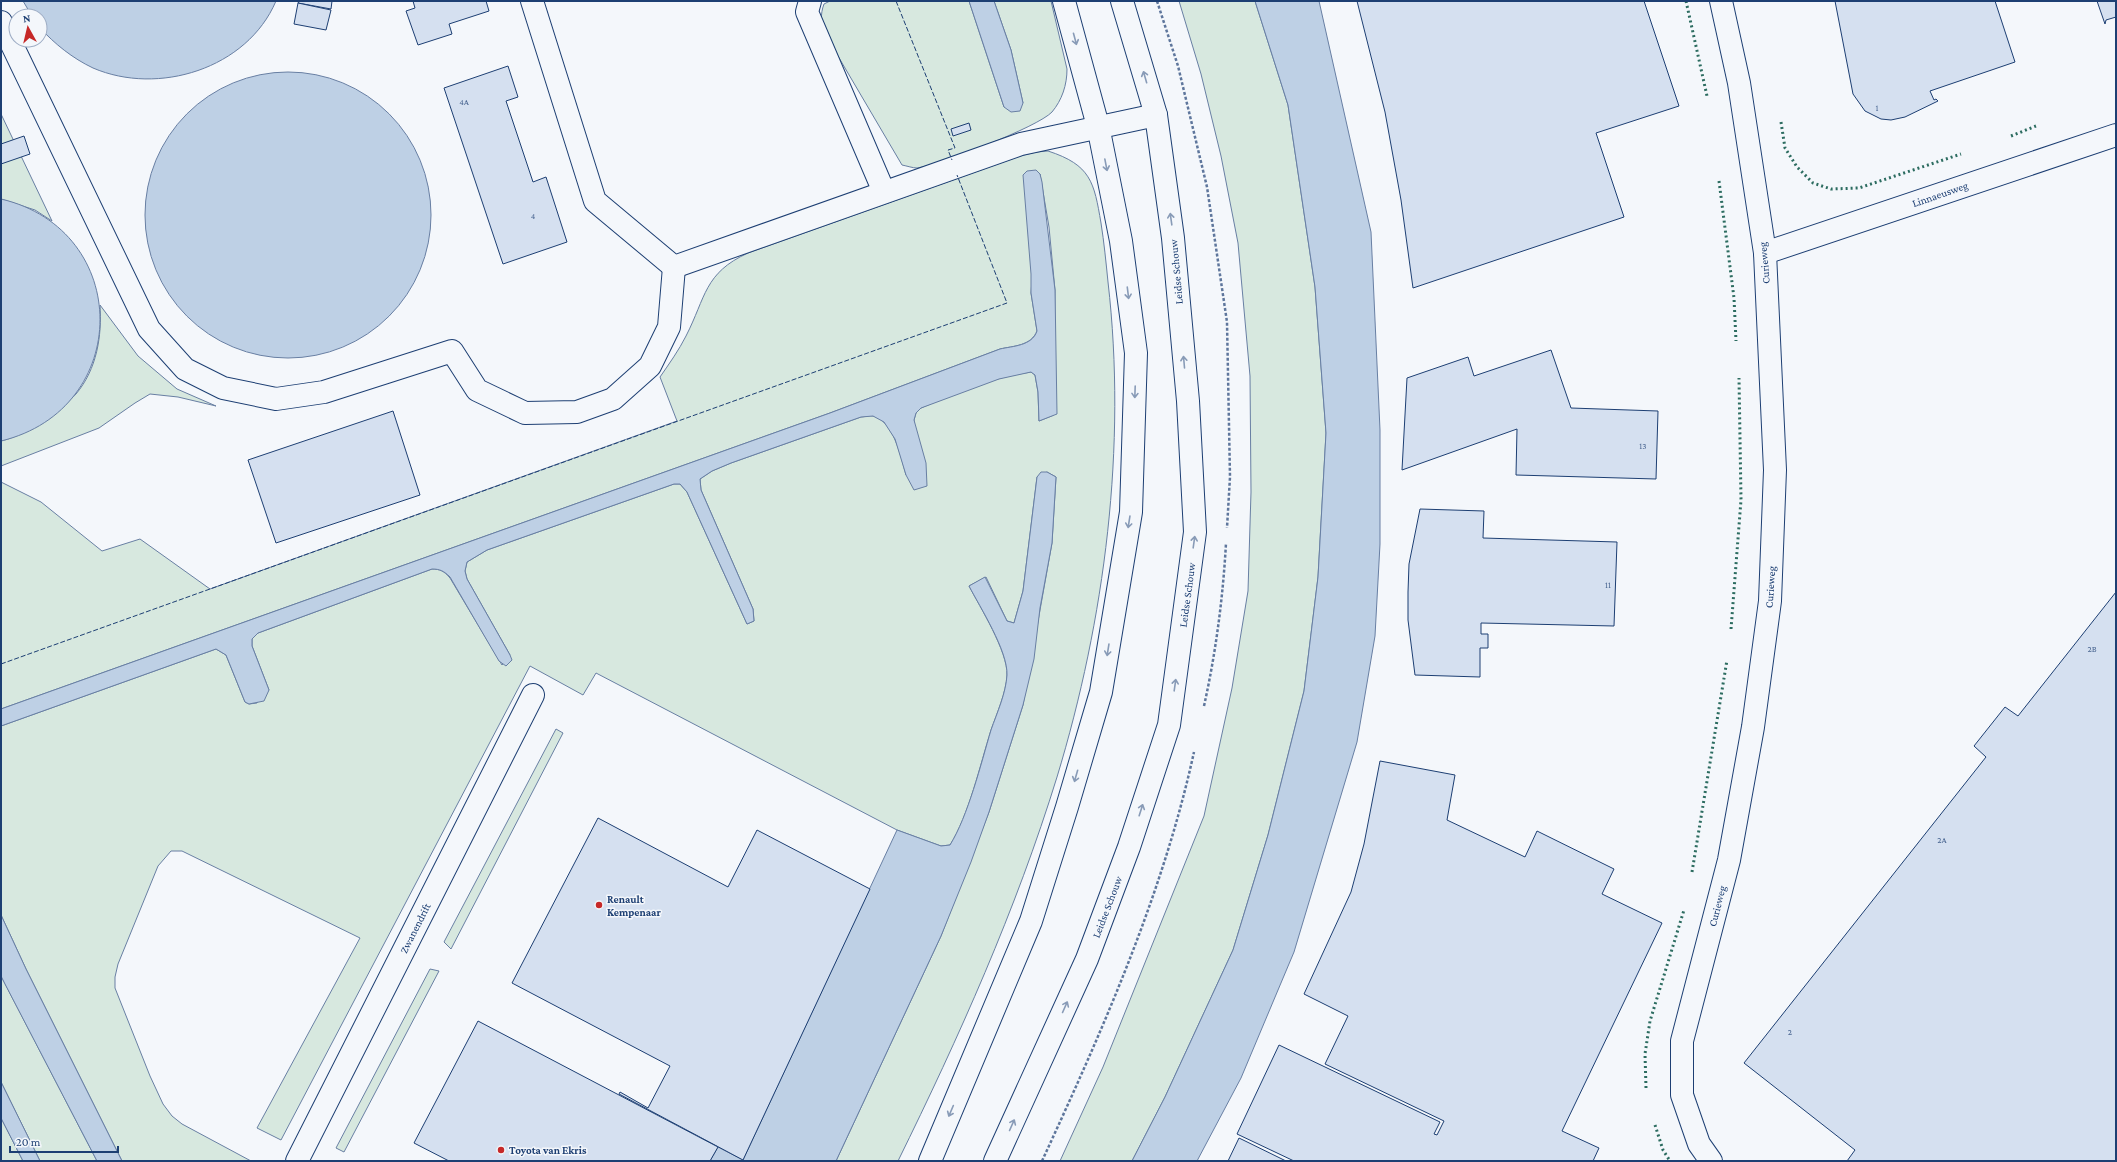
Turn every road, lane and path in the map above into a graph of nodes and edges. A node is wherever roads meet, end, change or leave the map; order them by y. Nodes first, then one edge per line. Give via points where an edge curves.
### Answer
1 (532, 1) edge
2 (810, 1) edge
3 (1064, 1) edge
4 (1122, 1) edge
5 (1721, 1) edge
6 (1, 22) edge
7 (1156, 115) junction
8 (1098, 126) junction
9 (2116, 135) edge
10 (884, 192) junction
11 (1765, 253) junction
12 (674, 267) junction
13 (533, 695) dead end
14 (297, 1161) edge
15 (930, 1161) edge
16 (995, 1161) edge
17 (1711, 1161) edge

1 - 12 street via 595,202
2 - 10 street via 807,12
3 -> 8 street
7 -> 4 street, Leidse Schouw
5 - 11 street, Curieweg via 1739,83
6 - 12 street via 149,329 185,369 223,388 276,399 324,392 452,351 477,390 525,413 577,412 613,399 650,366 669,328
7 - 8 street
16 -> 7 street, Leidse Schouw via 1087,958 1129,847 1169,725 1195,532 1188,401 1173,238
8 - 10 street via 1021,144
8 -> 15 street via 1121,241 1136,353 1131,512 1101,692 1065,814 1031,921
9 - 11 street, Linnaeusweg
10 - 12 street
11 - 17 street, Curieweg via 1775,470 1770,601 1754,727 1729,860 1682,1041 1682,1096 1698,1144
13 - 14 street, Zwanendrift

